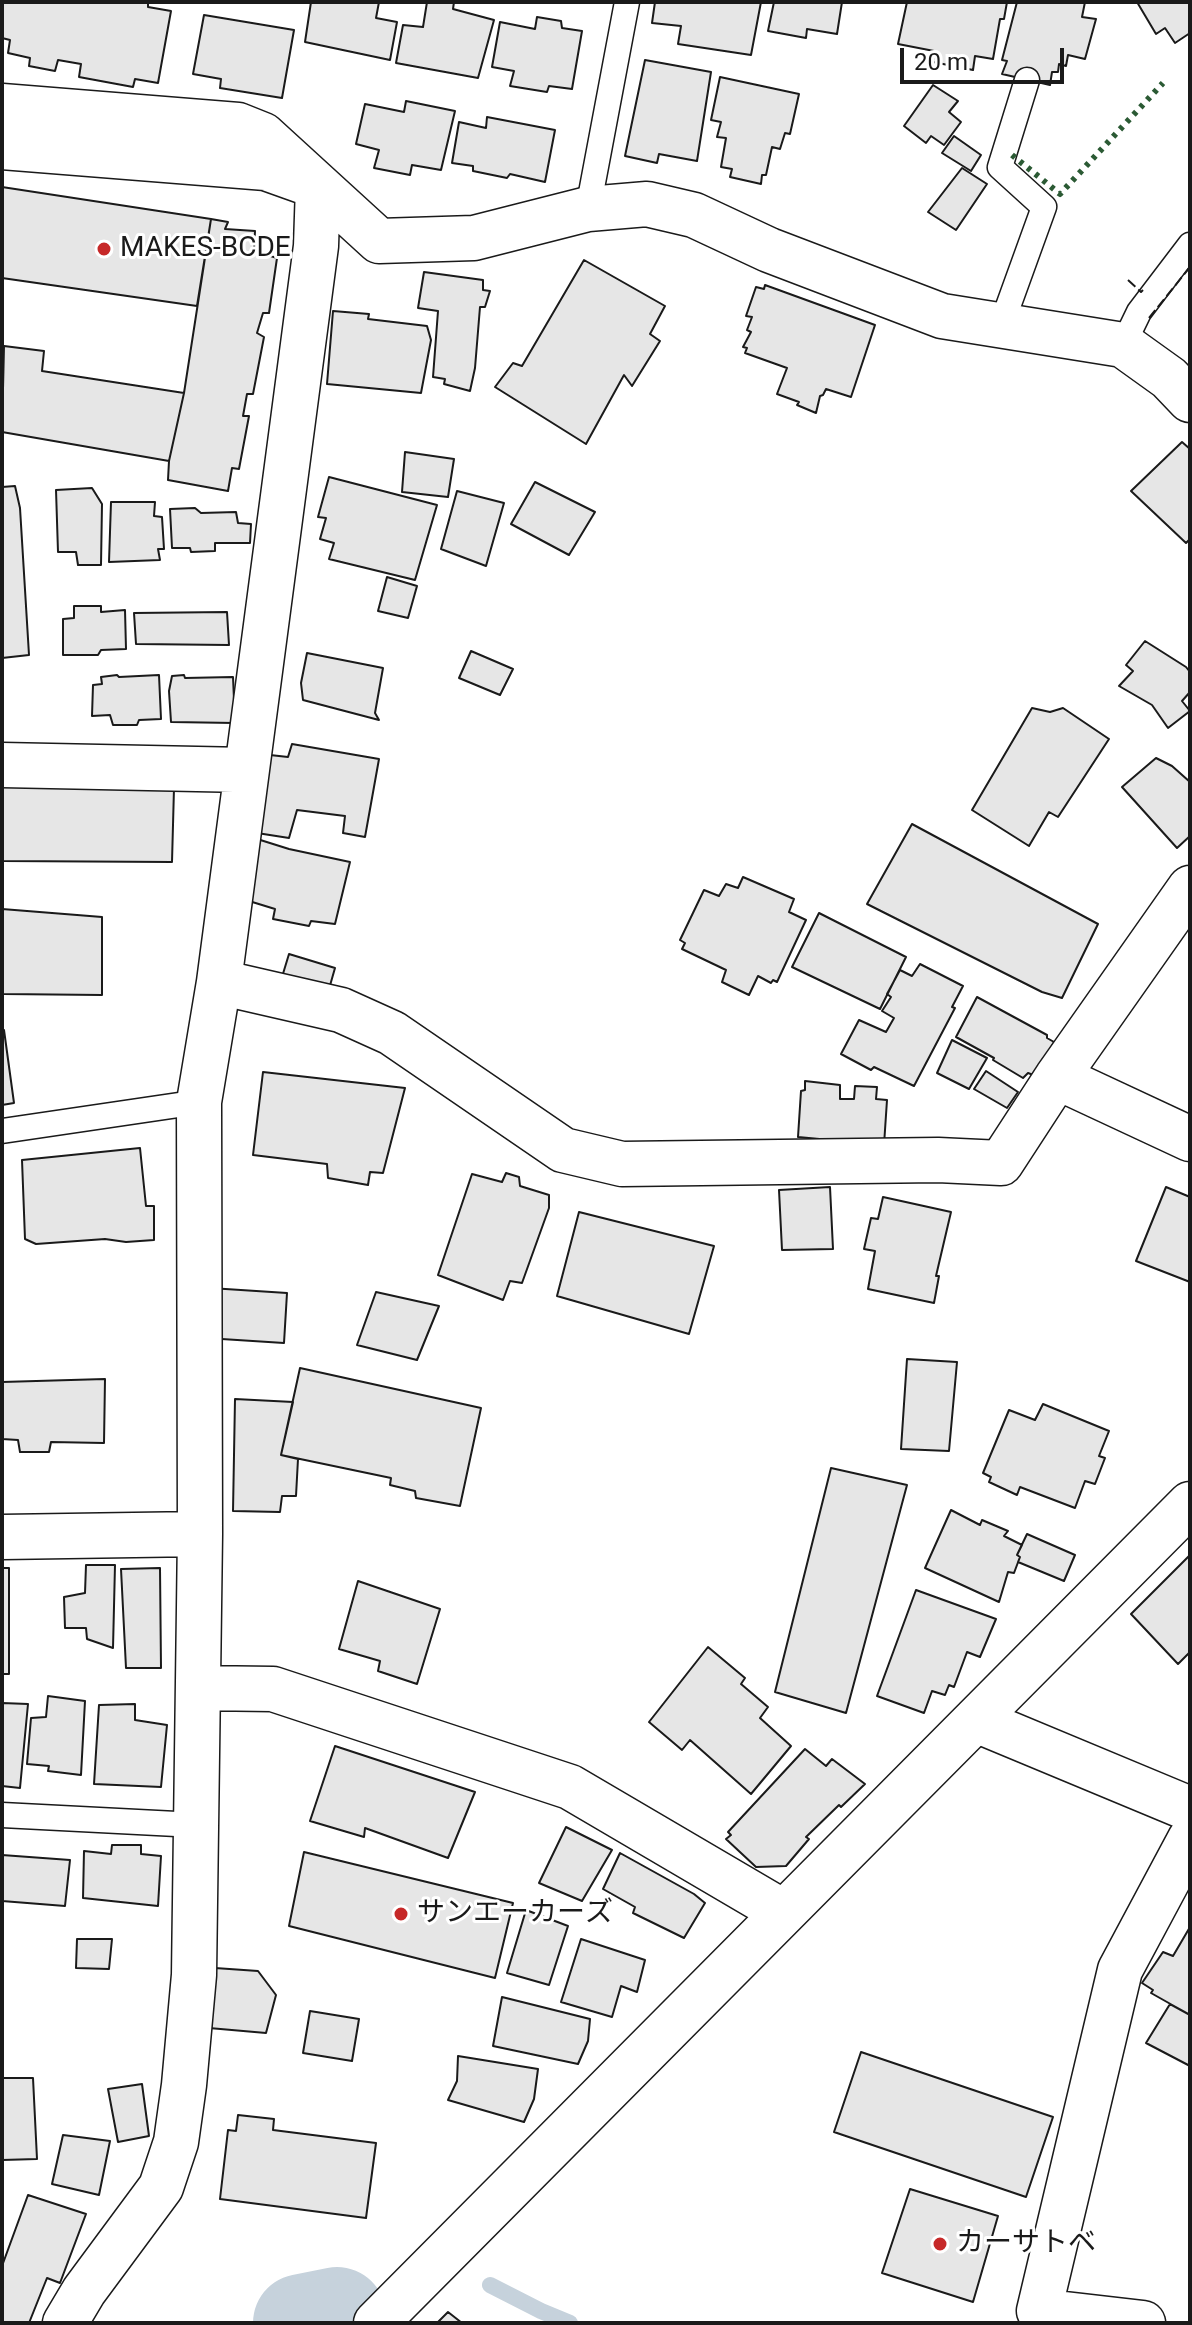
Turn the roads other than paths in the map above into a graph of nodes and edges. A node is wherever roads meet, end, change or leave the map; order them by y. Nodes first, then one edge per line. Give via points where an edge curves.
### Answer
1 (627, 2) edge
2 (1027, 80) dead end
3 (2, 106) edge
4 (2, 147) edge
5 (318, 186) junction
6 (588, 209) junction
7 (1190, 245) edge
8 (1001, 326) junction
9 (1123, 345) junction
10 (1190, 400) edge
11 (2, 765) edge
12 (246, 770) junction
13 (1190, 888) edge
14 (219, 982) junction
15 (1057, 1077) junction
16 (199, 1102) junction
17 (2, 1131) edge
18 (1190, 1139) edge
19 (1190, 1504) edge
20 (200, 1534) junction
21 (2, 1537) edge
22 (198, 1688) junction
23 (976, 1720) junction
24 (1190, 1809) edge
25 (2, 1815) edge
26 (196, 1825) junction
27 (1190, 1839) edge
28 (783, 1912) junction
29 (65, 2323) edge
30 (376, 2323) edge
31 (1143, 2323) edge

1 - 6 lane
2 - 8 lane via 1000,167 1044,207
3 - 5 street via 238,125 263,135
4 - 5 street via 266,168
5 - 6 street via 379,241 474,238
5 - 12 street via 316,246
6 - 8 street via 647,204 694,215 769,250 942,316
7 - 9 lane via 1139,312
8 - 9 street
9 - 10 street
11 - 12 street
12 - 14 street
13 - 15 street
14 - 15 street via 341,1010 392,1033 563,1150 622,1164 1001,1163
14 - 16 street
15 - 18 street
16 - 17 lane
16 - 20 street
19 - 23 street
20 - 21 street
20 - 22 street
22 - 26 street
22 - 28 street via 273,1689 570,1787
23 - 24 street
23 - 28 street
25 - 26 lane
26 - 29 street via 194,1975 176,2142 161,2187
27 - 31 street via 1120,1970 1039,2311
28 - 30 street

